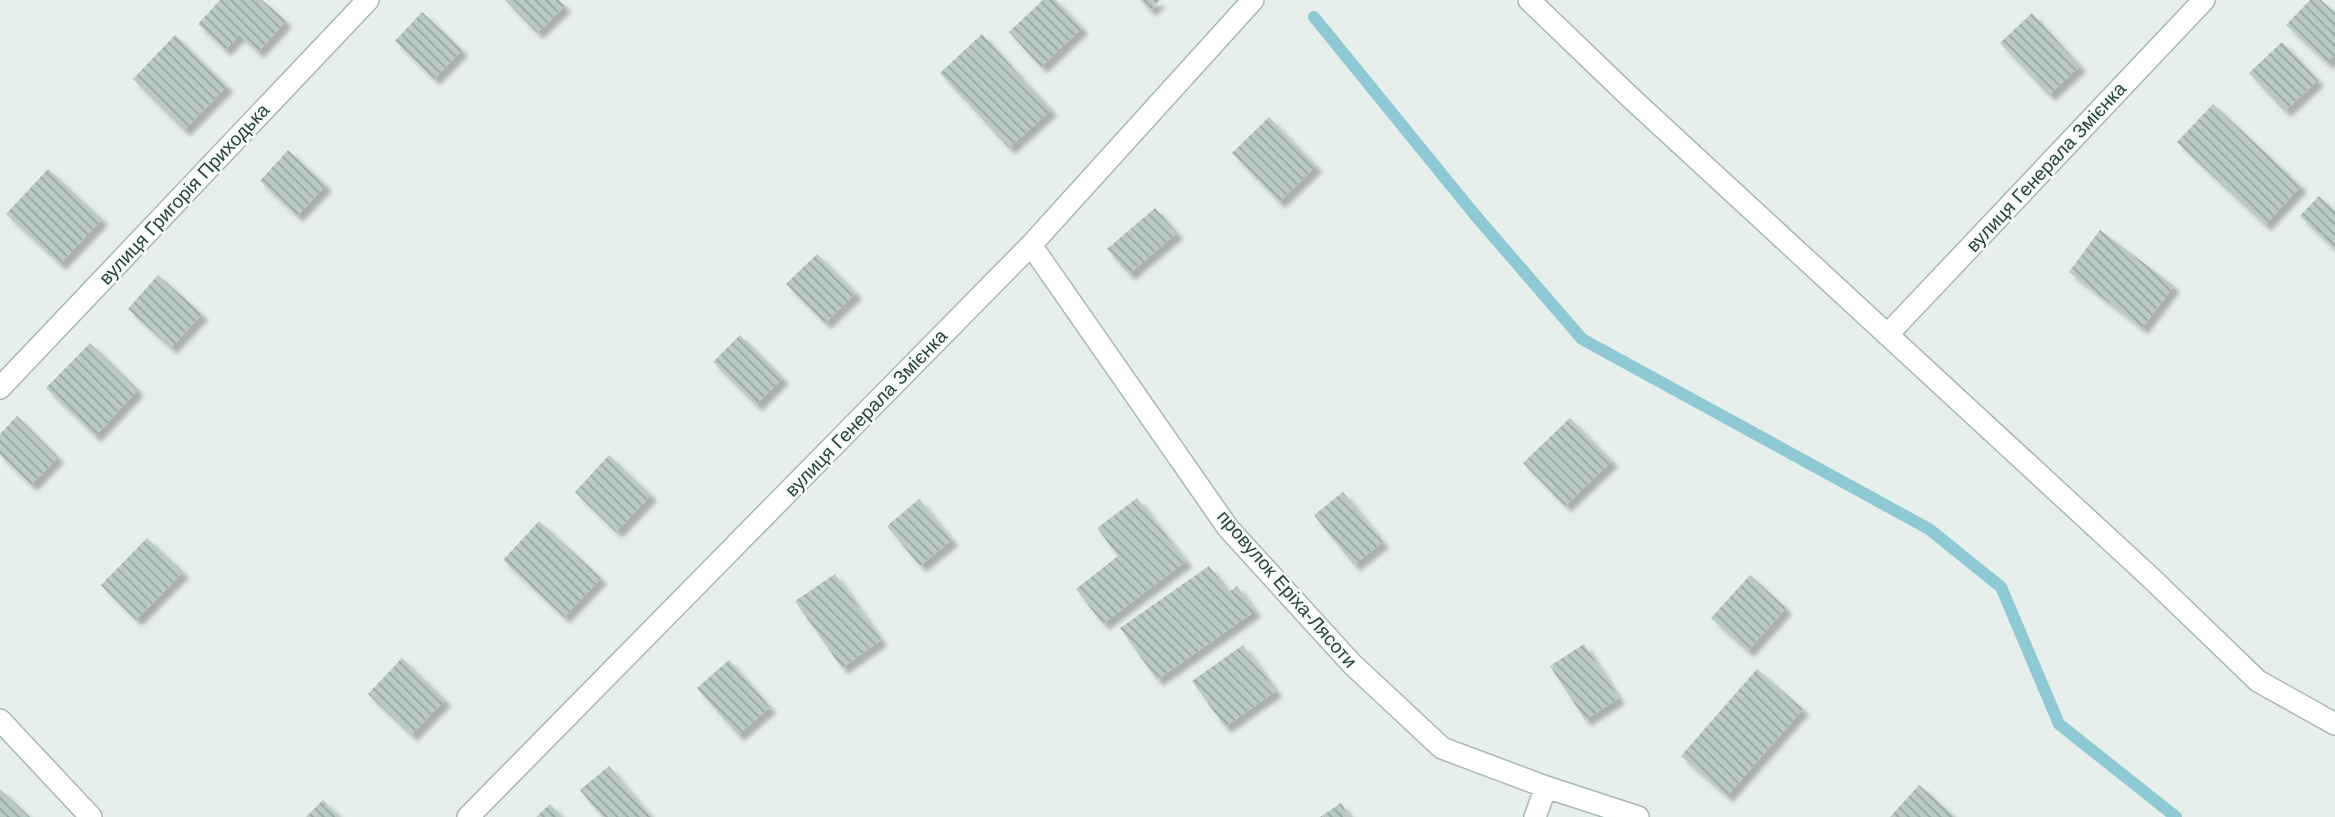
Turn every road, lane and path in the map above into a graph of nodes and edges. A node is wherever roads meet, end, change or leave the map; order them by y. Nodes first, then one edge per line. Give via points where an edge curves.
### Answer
1 (368, 0) edge
2 (1253, 0) edge
3 (1529, 0) edge
4 (2204, 0) edge
5 (1031, 245) junction
6 (1888, 334) junction
7 (0, 388) edge
8 (0, 720) edge
9 (2335, 724) edge
10 (1546, 787) junction
11 (91, 817) edge
12 (468, 817) edge
13 (1535, 817) edge
14 (1638, 817) edge

1 - 7 street, вулиця Григорія Приходька
2 - 5 street, вулиця Генерала Змієнка
3 - 6 street
4 - 6 street, вулиця Генерала Змієнка
5 - 10 street, провулок Еріха-Лясоти via 1228,527 1352,664 1442,748
5 - 12 street, вулиця Генерала Змієнка
6 - 9 street via 2258,681
8 - 11 street
10 - 13 street
10 - 14 street, провулок Еріха-Лясоти

